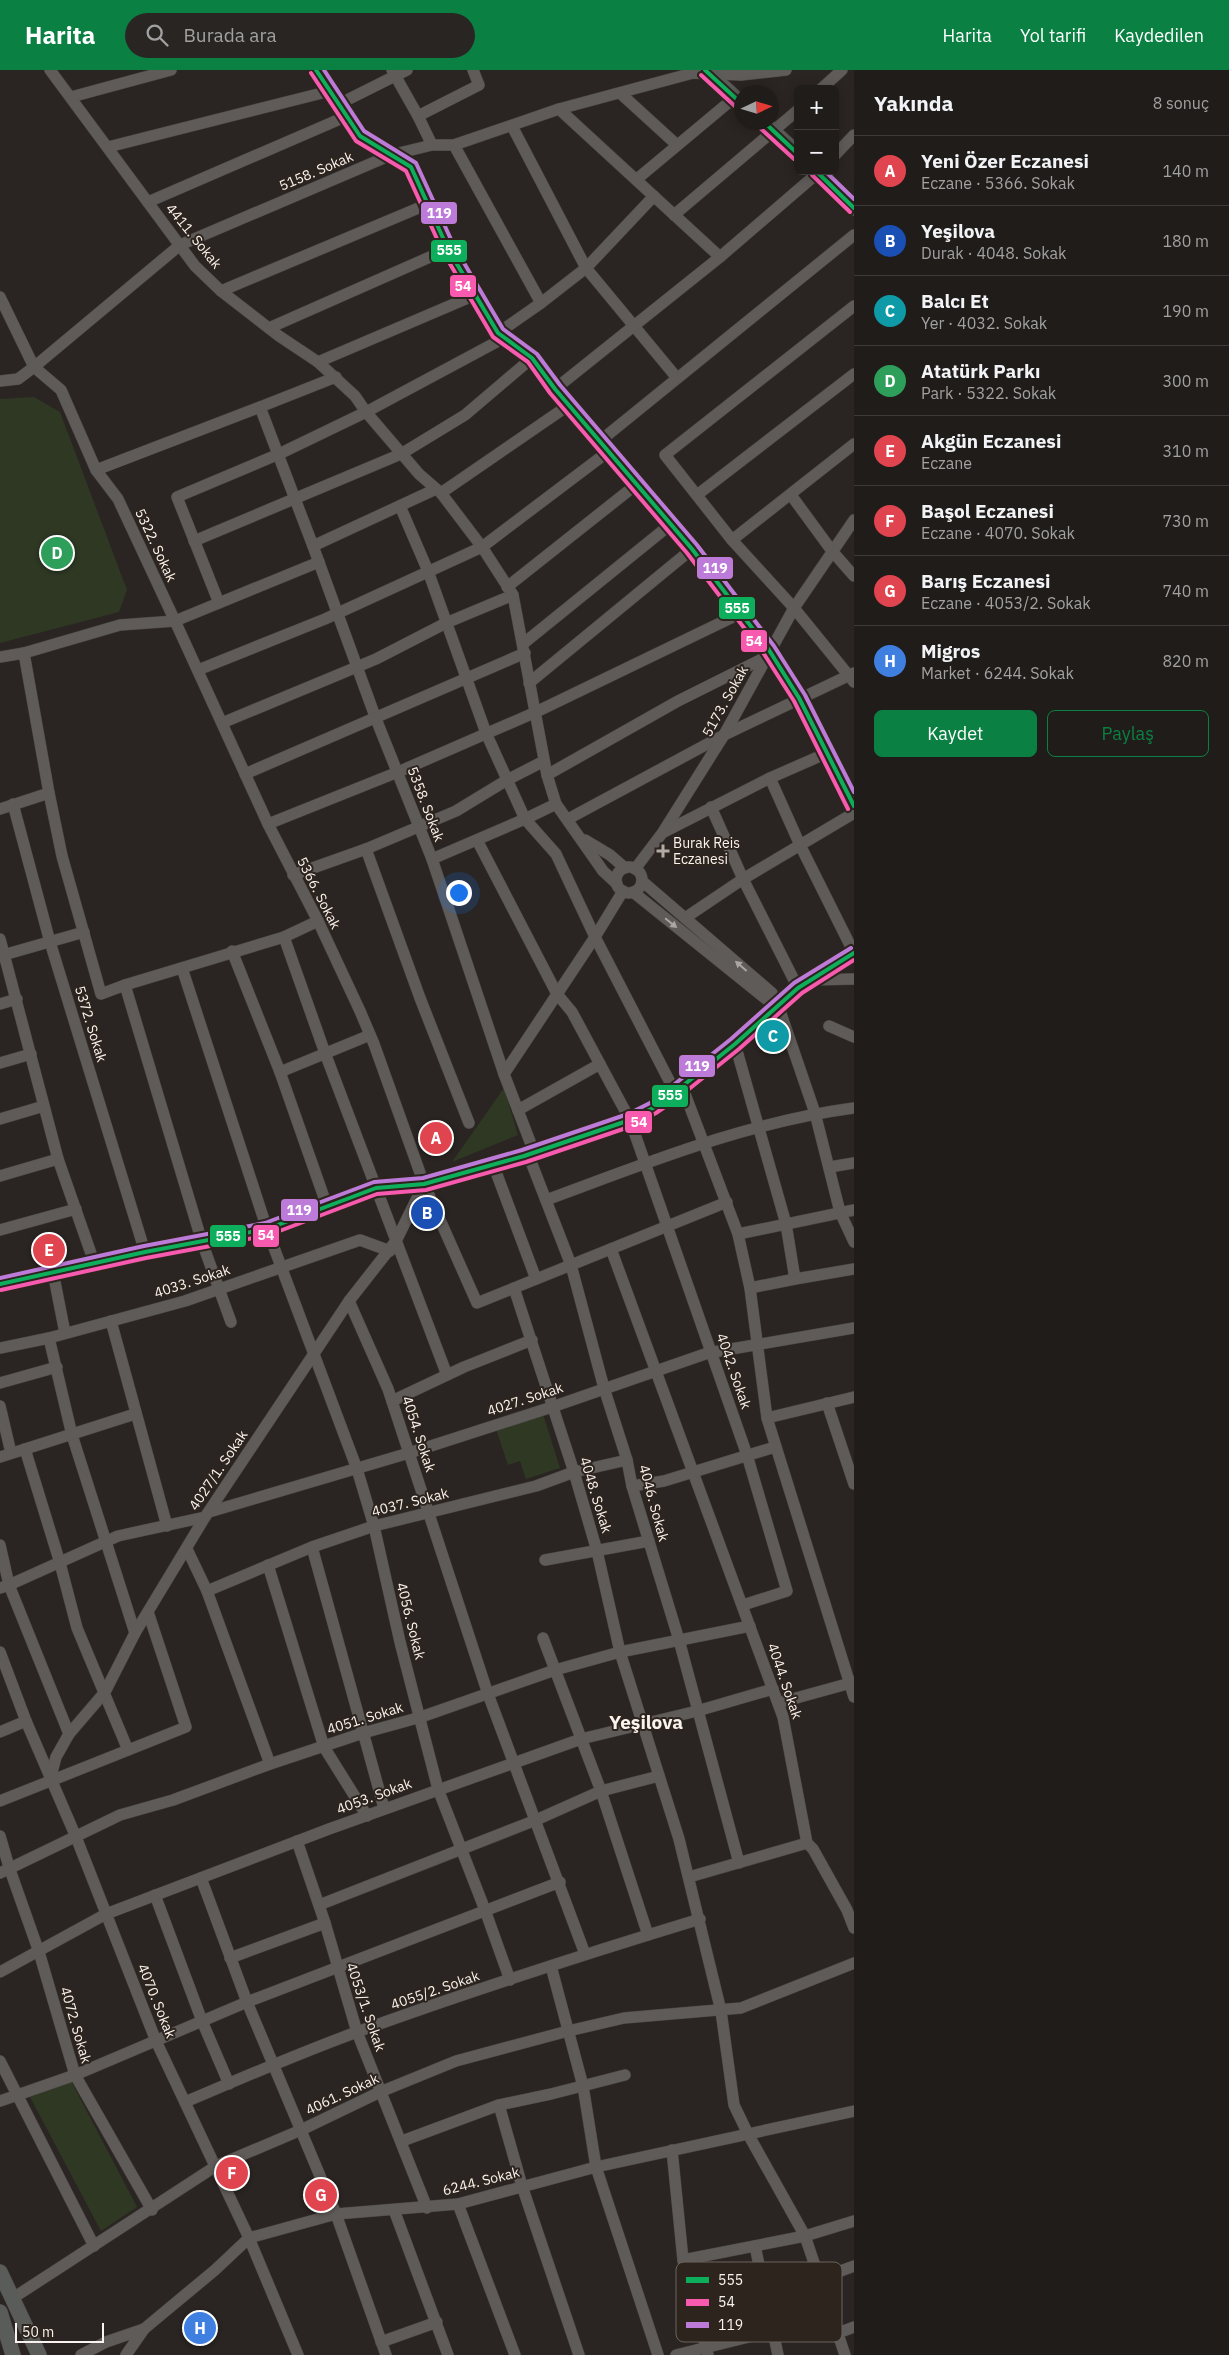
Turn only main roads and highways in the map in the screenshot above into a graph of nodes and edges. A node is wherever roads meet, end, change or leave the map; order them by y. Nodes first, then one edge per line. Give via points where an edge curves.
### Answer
1 (316, 70) edge
2 (706, 71) edge
3 (734, 97) edge
4 (772, 130) edge
5 (794, 150) edge
6 (821, 175) edge
7 (854, 208) edge
8 (854, 806) edge
9 (854, 953) edge
10 (0, 1284) edge
11 (0, 2272) edge
12 (0, 2312) edge
13 (13, 2355) edge
14 (39, 2355) edge

1 - 8 main road via 360,136 411,167 448,249 501,335 532,358 742,613 799,698
2 - 3 main road
4 - 5 main road
6 - 7 main road
9 - 10 main road via 776,1003 735,1044 653,1108 630,1120 424,1184 376,1188 266,1229 94,1262
11 - 14 main road
12 - 13 main road

